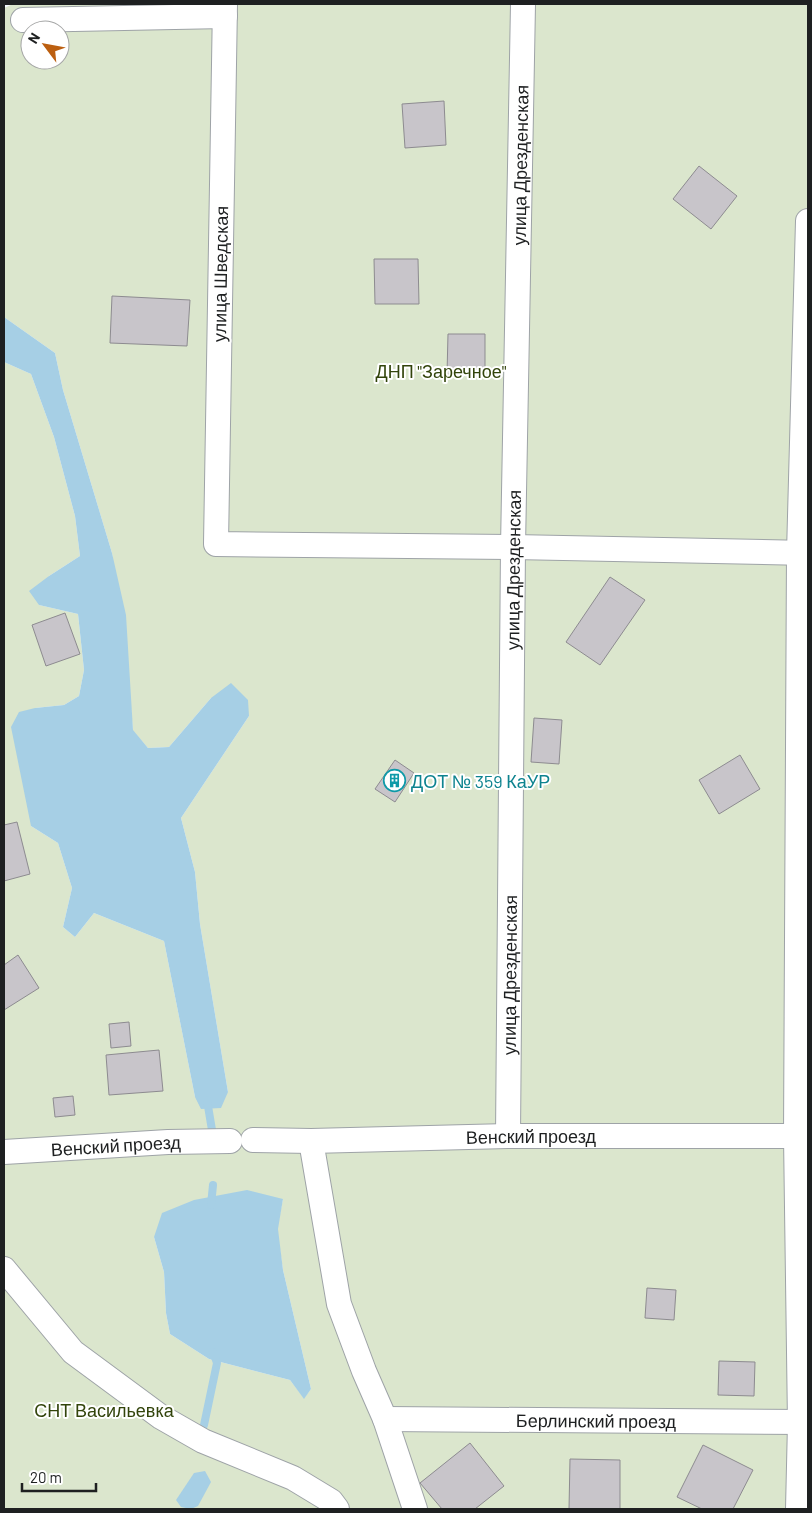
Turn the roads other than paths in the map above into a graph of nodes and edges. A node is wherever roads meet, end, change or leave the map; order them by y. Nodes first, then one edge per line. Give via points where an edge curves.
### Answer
1 (523, 4) edge
2 (225, 10) edge
3 (24, 20) dead end
4 (808, 221) edge
5 (513, 547) junction
6 (804, 553) edge
7 (508, 1136) junction
8 (802, 1136) edge
9 (311, 1141) junction
10 (4, 1152) edge
11 (4, 1268) edge
12 (385, 1419) junction
13 (804, 1422) edge
14 (336, 1509) edge
15 (415, 1509) edge
16 (798, 1509) edge

1 - 5 street, улица Дрезденская
2 - 3 street
2 - 5 street, улица Шведская via 216,544
4 - 6 street
5 - 6 street
5 - 7 street, улица Дрезденская
6 - 8 street
7 - 8 street, Венский проезд
7 - 9 street, Венский проезд
8 - 13 street
9 - 10 street, Венский проезд via 168,1142
9 - 12 street via 340,1304
11 - 14 street via 73,1352 160,1416 203,1441 293,1478 331,1501
12 - 13 street, Берлинский проезд
12 - 15 street
13 - 16 street

